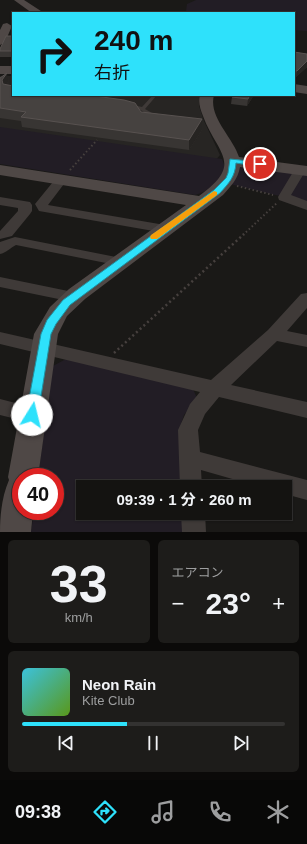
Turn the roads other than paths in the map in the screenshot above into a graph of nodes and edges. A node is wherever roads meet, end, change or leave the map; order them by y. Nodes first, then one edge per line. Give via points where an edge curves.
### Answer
1 (18, 0) edge
2 (37, 12) edge
3 (7, 26) edge
4 (0, 42) edge
5 (0, 66) edge
6 (12, 66) edge
7 (0, 70) edge
8 (12, 70) edge
9 (295, 83) edge
10 (307, 85) edge
11 (295, 88) edge
12 (307, 90) edge
13 (154, 96) edge
14 (207, 96) edge
15 (123, 105) edge
16 (143, 109) junction
17 (158, 115) edge
18 (233, 161) junction
19 (0, 170) edge
20 (304, 170) edge
21 (61, 180) junction
22 (0, 201) edge
23 (202, 202) junction
24 (307, 206) edge
25 (165, 229) junction
26 (0, 236) edge
27 (0, 250) edge
28 (121, 262) junction
29 (0, 282) edge
30 (73, 297) junction
31 (307, 298) edge
32 (274, 334) junction
33 (0, 338) edge
34 (307, 341) edge
35 (42, 348) junction
36 (214, 389) junction
37 (0, 407) edge
38 (307, 410) edge
39 (32, 415) junction
40 (189, 458) junction
41 (21, 468) edge
42 (191, 480) edge
43 (307, 490) edge
44 (15, 520) edge
45 (193, 520) edge
46 (14, 532) edge
47 (194, 532) edge

1 - 2 street
3 - 4 street
5 - 6 street
7 - 8 street
9 - 10 street
11 - 12 street
13 - 16 lane
14 - 18 street via 208,119
15 - 16 lane
16 - 17 lane
18 - 20 street
18 - 23 street via 232,173 225,183
19 - 21 street
20 - 24 street via 284,197
21 - 23 street
21 - 25 street via 41,204 44,208
22 - 26 street via 25,205 26,211 8,233
23 - 25 street
25 - 28 street
27 - 28 street via 4,245 15,241
28 - 30 street
29 - 30 street
30 - 35 street via 51,322
31 - 32 street
32 - 34 street
32 - 36 street
33 - 35 street
35 - 36 street
35 - 39 street
36 - 38 street
36 - 40 street via 197,410 188,430
37 - 39 street
39 - 41 street
40 - 42 street
40 - 43 street
44 - 46 street
45 - 47 street

